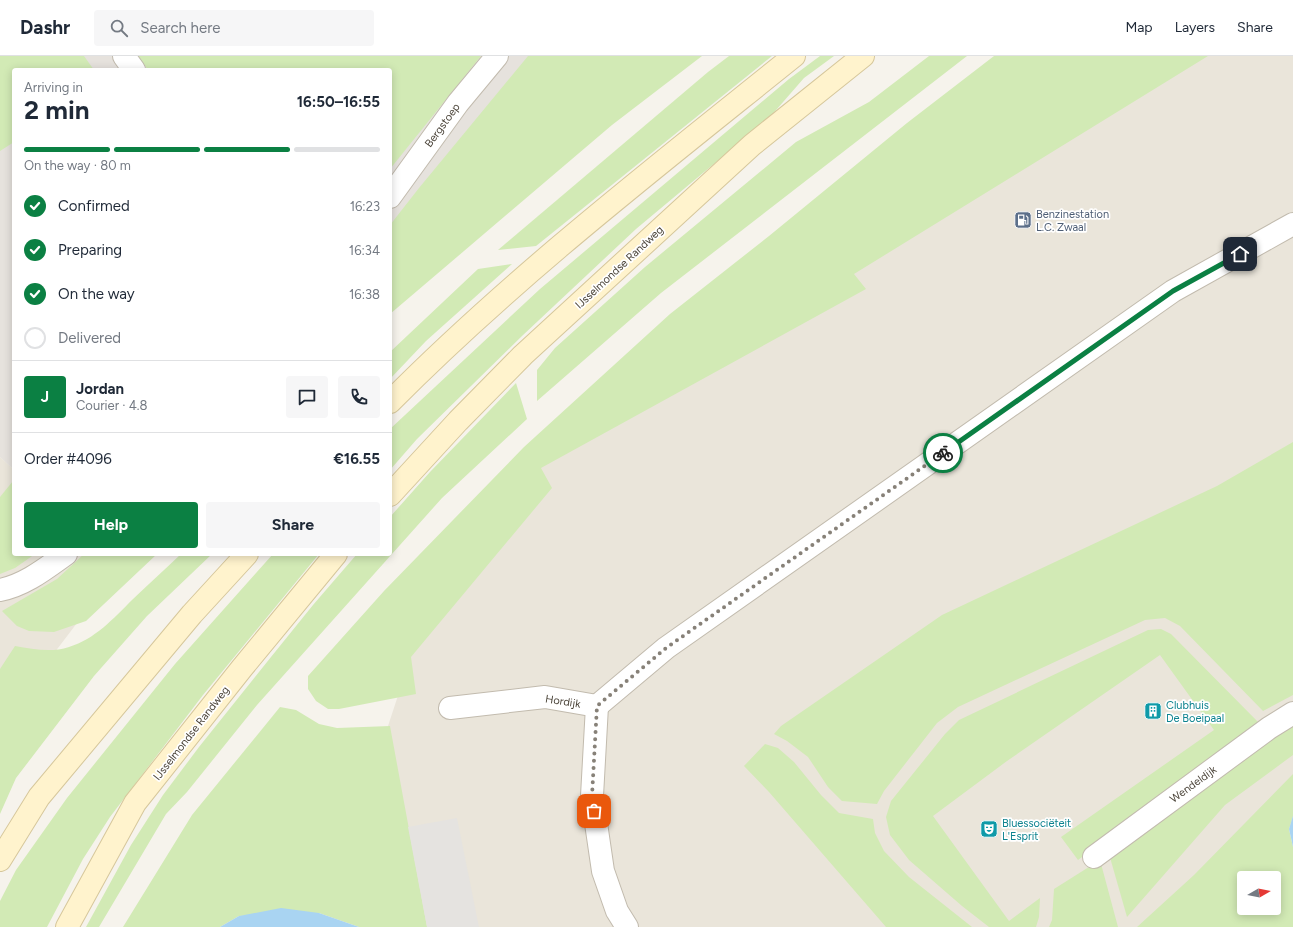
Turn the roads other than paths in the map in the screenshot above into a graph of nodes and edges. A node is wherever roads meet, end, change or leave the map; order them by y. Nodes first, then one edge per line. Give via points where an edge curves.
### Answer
1 (124, 56) edge
2 (497, 56) edge
3 (794, 56) edge
4 (863, 56) edge
5 (133, 68) edge
6 (392, 194) edge
7 (1293, 224) edge
8 (392, 400) edge
9 (392, 493) edge
10 (63, 556) edge
11 (245, 556) edge
12 (334, 556) edge
13 (0, 590) edge
14 (597, 706) junction
15 (450, 708) dead end
16 (1293, 713) edge
17 (1094, 856) dead end
18 (0, 860) edge
19 (67, 927) edge
20 (627, 927) edge

1 - 5 street
2 - 6 street, Bergstoep via 458,103
3 - 8 main road via 544,259 430,362
4 - 9 main road, IJsselmondse Randweg via 752,145 529,349
7 - 14 street, Hordijk via 1173,291 666,648
10 - 13 street via 32,578
11 - 18 main road via 192,614 39,797
12 - 19 main road, IJsselmondse Randweg via 135,803
14 - 15 street, Hordijk via 545,697
14 - 20 street via 592,796 603,871 617,911
16 - 17 street, Wendeldijk

